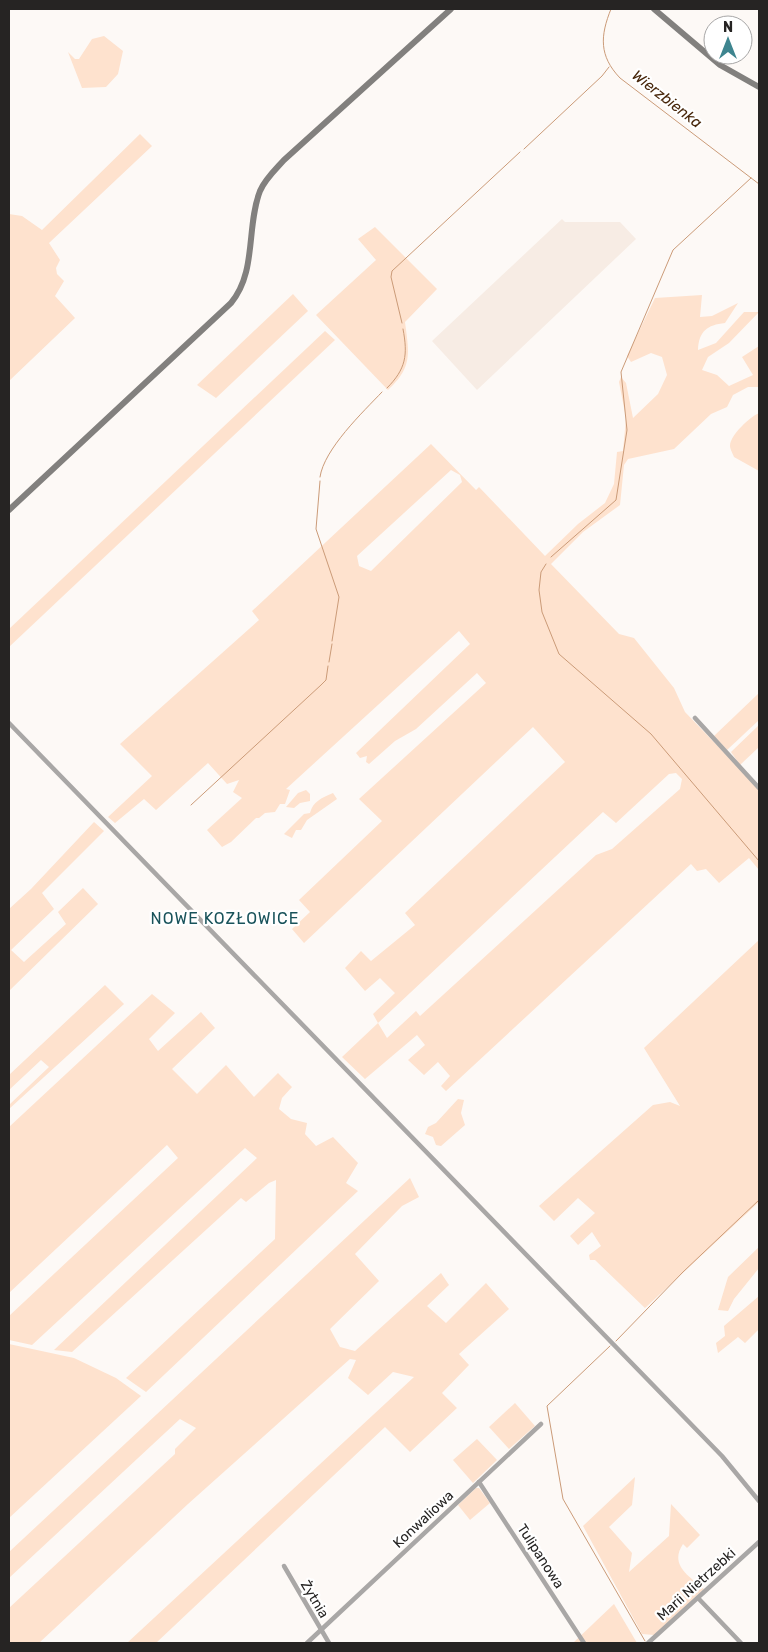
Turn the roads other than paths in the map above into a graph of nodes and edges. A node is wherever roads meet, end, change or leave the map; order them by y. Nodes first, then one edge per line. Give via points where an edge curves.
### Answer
1 (451, 9) edge
2 (654, 9) edge
3 (759, 88) edge
4 (9, 510) edge
5 (695, 718) dead end
6 (9, 723) edge
7 (759, 788) edge
8 (541, 1424) dead end
9 (479, 1482) junction
10 (759, 1501) edge
11 (759, 1542) edge
12 (284, 1566) dead end
13 (698, 1598) junction
14 (321, 1630) junction
15 (306, 1643) edge
16 (329, 1643) edge
17 (584, 1643) edge
18 (648, 1643) edge
19 (741, 1643) edge

1 - 4 street via 264,181 257,203 244,280 231,303
2 - 3 street via 720,65
5 - 7 street
6 - 10 street via 722,1456
8 - 9 street, Konwaliowa
9 - 14 street, Konwaliowa
9 - 17 street, Tulipanowa
11 - 13 street, Marii Nietrzebki
12 - 14 street, Żytnia
13 - 18 street, Marii Nietrzebki
13 - 19 street
14 - 15 street, Konwaliowa
14 - 16 street, Żytnia

